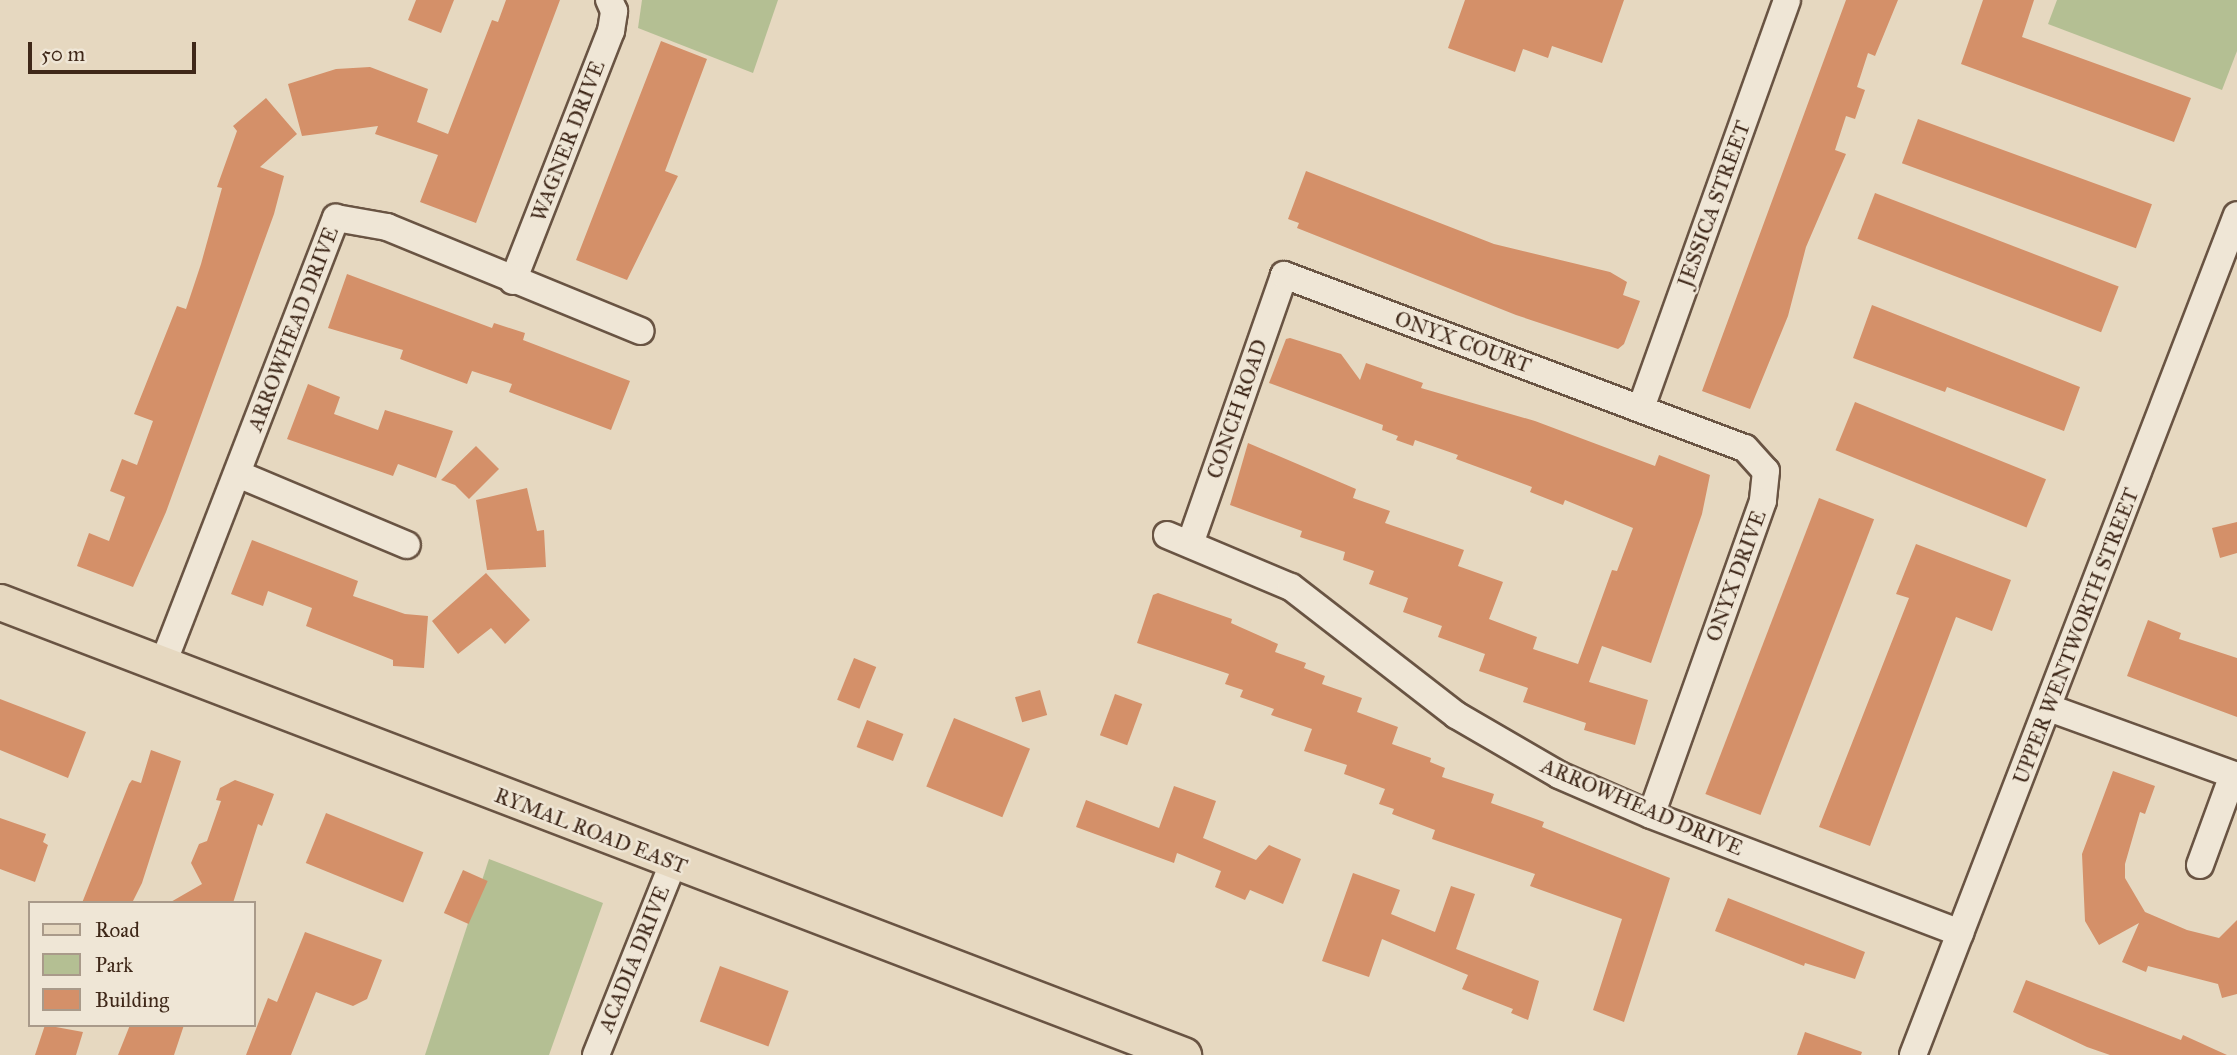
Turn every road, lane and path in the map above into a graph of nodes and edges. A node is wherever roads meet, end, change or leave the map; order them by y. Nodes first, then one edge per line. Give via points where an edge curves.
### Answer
1 (609, 0) edge
2 (1787, 0) edge
3 (2237, 215) edge
4 (1284, 275) joint
5 (513, 281) junction
6 (641, 331) dead end
7 (1641, 408) junction
8 (238, 474) junction
9 (1179, 539) joint
10 (407, 545) dead end
11 (0, 603) edge
12 (162, 666) junction
13 (2049, 708) junction
14 (2235, 775) edge
15 (1651, 815) junction
16 (673, 863) junction
17 (2200, 865) dead end
18 (1960, 933) junction
19 (596, 1055) edge
20 (1183, 1055) edge
21 (1913, 1055) edge

1 - 5 street, WAGNER DRIVE via 614,11 611,31
2 - 7 street, JESSICA STREET
3 - 13 street, UPPER WENTWORTH STREET
4 - 7 street, ONYX COURT
4 - 9 street, CONCH ROAD
5 - 6 street, ARROWHEAD DRIVE
5 - 8 street, ARROWHEAD DRIVE via 387,227 336,218
7 - 15 street, ONYX DRIVE via 1745,448 1762,463 1766,478 1763,501
8 - 10 street
8 - 12 street, ARROWHEAD DRIVE
9 - 15 street, ARROWHEAD DRIVE via 1264,574 1317,603 1456,715 1512,750
11 - 12 main road, RYMAL ROAD EAST
12 - 16 main road, RYMAL ROAD EAST
13 - 14 street
13 - 18 street, UPPER WENTWORTH STREET
14 - 17 street
15 - 18 street, ARROWHEAD DRIVE
16 - 19 street, ACADIA DRIVE
16 - 20 main road, RYMAL ROAD EAST
18 - 21 street, UPPER WENTWORTH STREET

